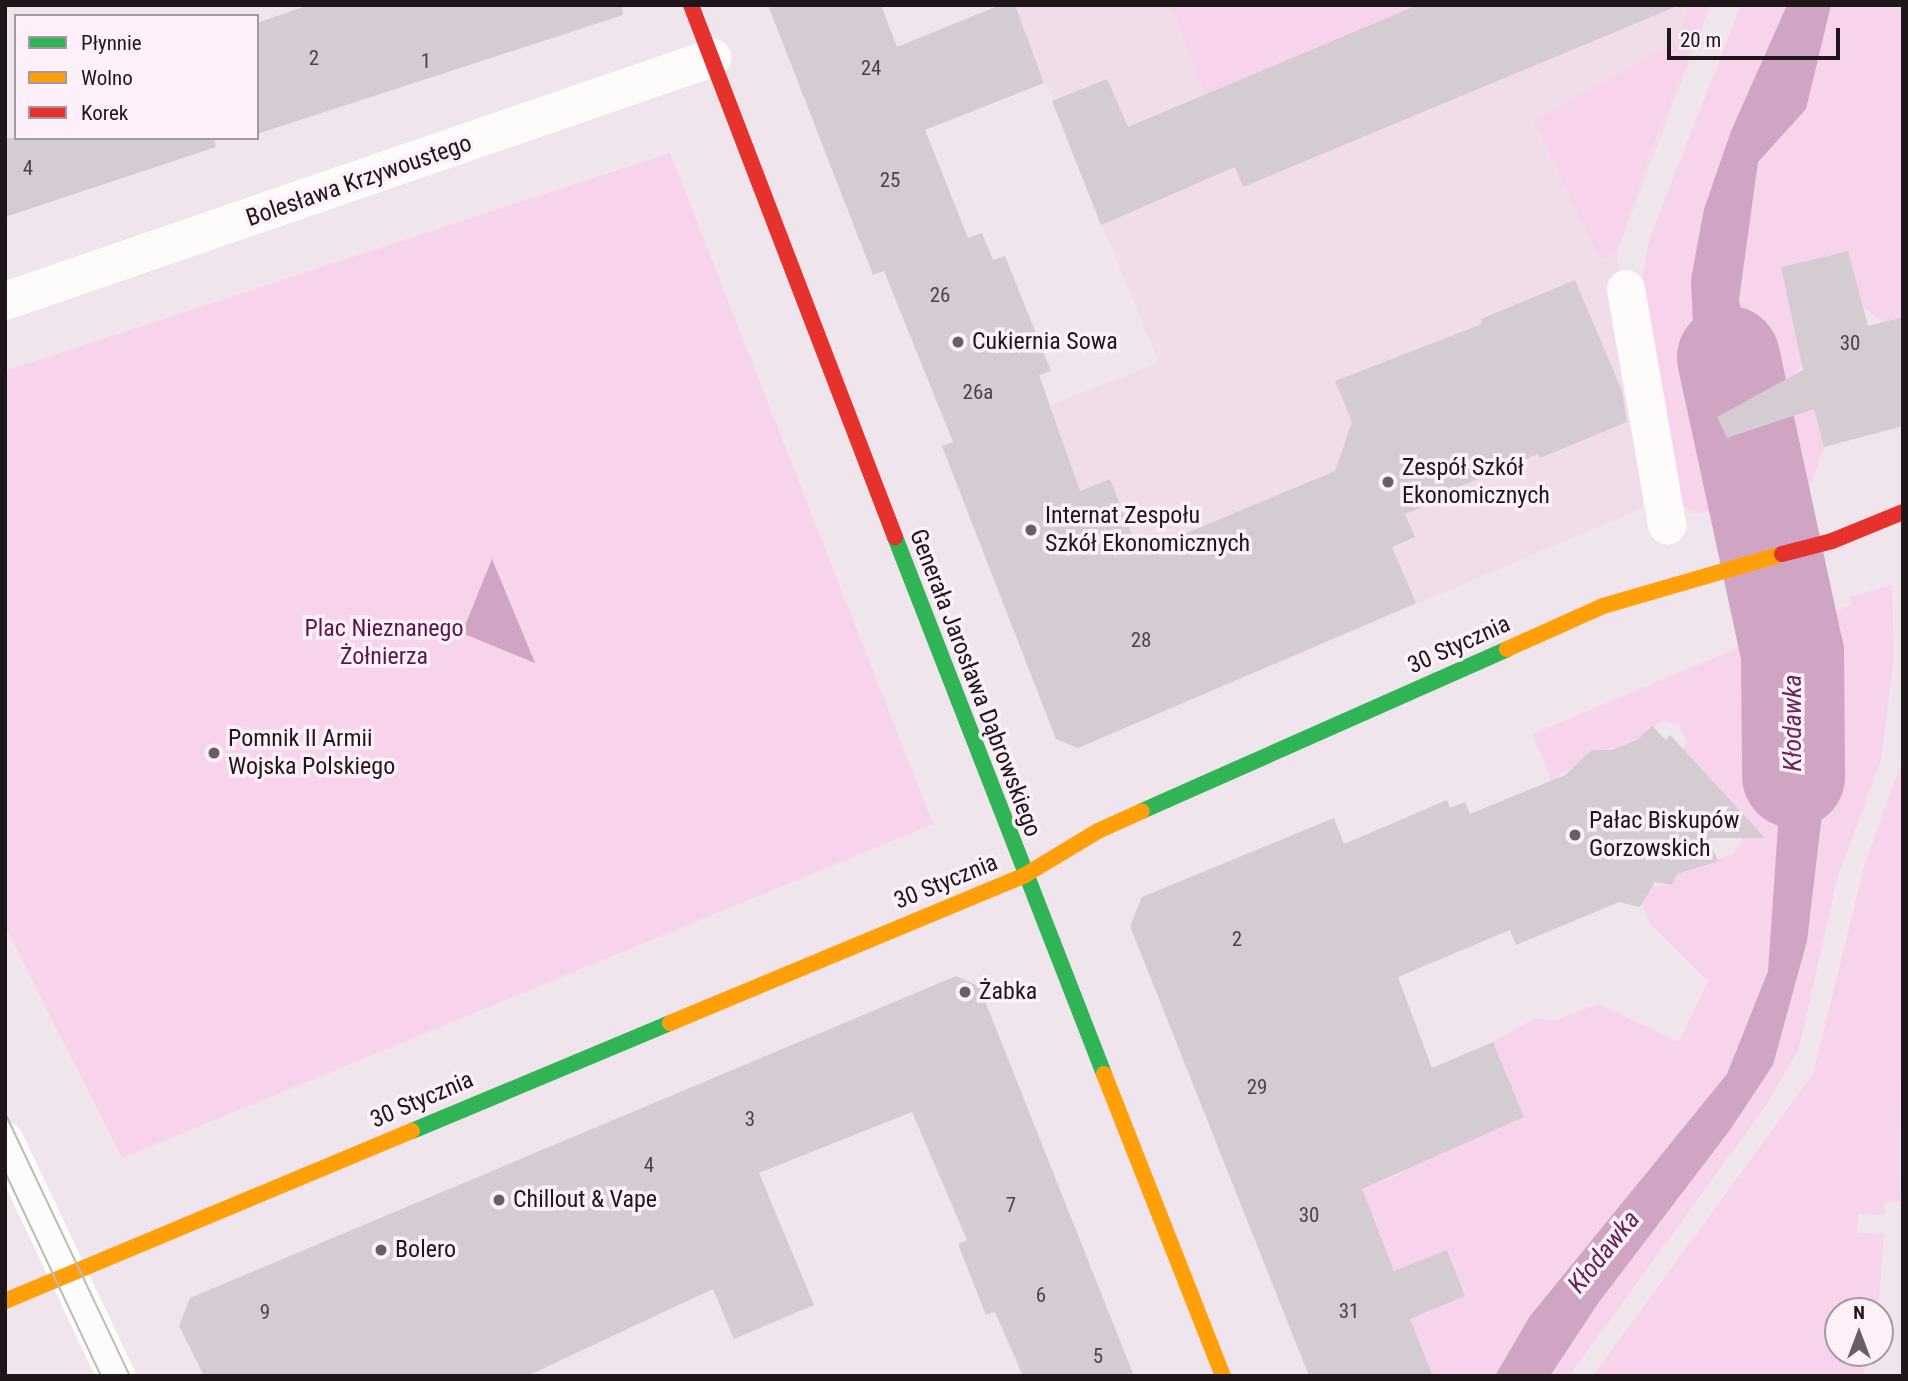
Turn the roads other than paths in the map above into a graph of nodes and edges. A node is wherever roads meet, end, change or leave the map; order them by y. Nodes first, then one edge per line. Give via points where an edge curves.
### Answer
1 (691, 5) edge
2 (712, 58) junction
3 (1626, 289) dead end
4 (5, 301) edge
5 (1903, 512) edge
6 (1667, 525) dead end
7 (1025, 875) junction
8 (5, 1141) edge
9 (68, 1274) junction
10 (5, 1301) edge
11 (116, 1376) edge
12 (1223, 1376) edge

1 - 2 street, Generała Jarosława Dąbrowskiego
2 - 4 street, Bolesława Krzywoustego
2 - 7 street, Generała Jarosława Dąbrowskiego
3 - 6 street
5 - 7 street, 30 Stycznia via 1832,541 1603,607 1098,831
7 - 9 street, 30 Stycznia
7 - 12 street, Generała Jarosława Dąbrowskiego
8 - 9 street
9 - 10 street, 30 Stycznia
9 - 11 street

